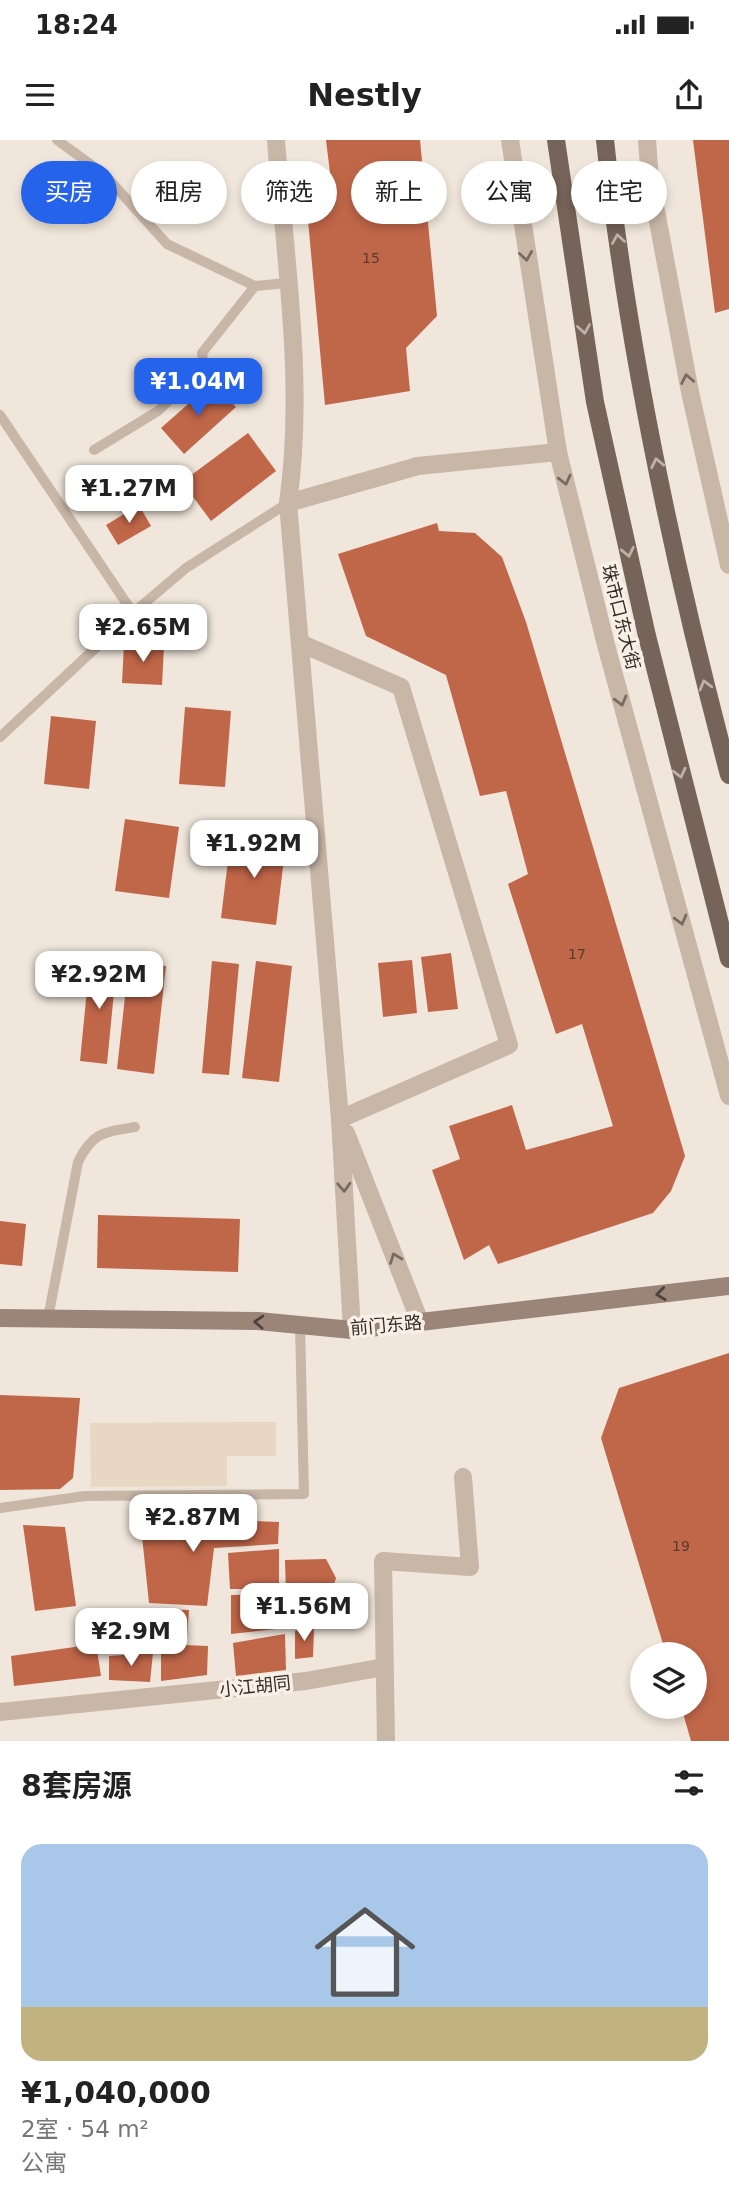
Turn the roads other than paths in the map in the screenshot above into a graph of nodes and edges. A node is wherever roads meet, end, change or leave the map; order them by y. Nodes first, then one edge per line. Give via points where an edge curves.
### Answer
1 (57, 140) edge
2 (276, 140) edge
3 (510, 140) edge
4 (556, 140) edge
5 (605, 140) edge
6 (647, 140) edge
7 (287, 283) junction
8 (255, 286) junction
9 (0, 415) edge
10 (94, 450) dead end
11 (558, 452) junction
12 (288, 503) junction
13 (724, 528) edge
14 (729, 565) edge
15 (133, 613) junction
16 (300, 643) junction
17 (0, 737) edge
18 (729, 775) edge
19 (729, 959) edge
20 (729, 1096) edge
21 (340, 1119) junction
22 (135, 1127) dead end
23 (729, 1286) edge
24 (0, 1318) edge
25 (48, 1318) junction
26 (420, 1322) junction
27 (300, 1325) junction
28 (352, 1330) junction
29 (463, 1477) dead end
30 (0, 1508) edge
31 (384, 1667) junction
32 (0, 1712) edge
33 (386, 1741) edge

1 - 8 lane via 104,174 167,244
2 - 7 street
3 -> 11 street, 珠市口东大街
4 -> 19 main road, 珠市口东大街 via 595,402 650,649
18 -> 5 main road via 690,628 643,398
13 -> 6 street via 690,392 650,179
7 - 8 lane
7 - 12 street via 297,400
8 - 10 lane via 202,353 204,368 158,411
9 - 15 lane
11 - 12 street via 418,466
11 -> 20 street, 珠市口东大街
12 - 15 lane via 186,568
12 - 16 street
13 - 14 street
15 - 17 lane
16 - 21 street
16 - 21 street via 401,687 509,1045
26 -> 21 street
21 -> 28 street
22 - 25 lane via 105,1132 88,1142 78,1162
23 -> 26 main road, 前门东路
24 - 25 main road, 前门东路
27 -> 25 main road, 前门东路
26 - 28 main road, 前门东路
27 - 28 main road, 前门东路
27 - 30 lane via 304,1494 85,1496
29 - 31 street via 470,1567 383,1561
31 - 32 street, 小江胡同 via 306,1681
31 - 33 street

